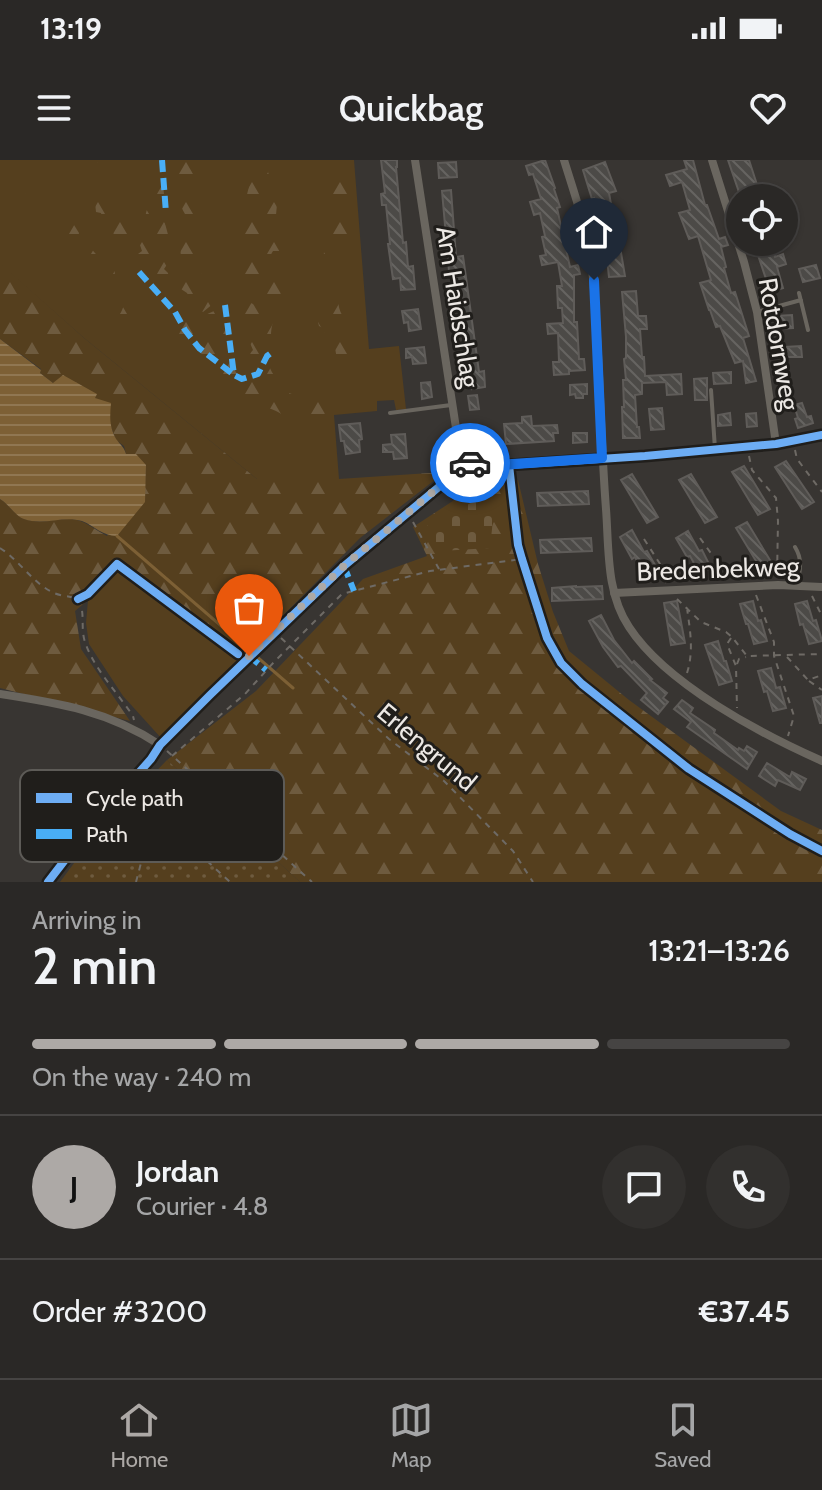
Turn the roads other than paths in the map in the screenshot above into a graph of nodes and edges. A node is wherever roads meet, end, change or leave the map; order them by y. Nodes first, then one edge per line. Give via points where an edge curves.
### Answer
1 (415, 160) edge
2 (564, 160) edge
3 (712, 160) edge
4 (757, 312) junction
5 (808, 330) dead end
6 (711, 390) dead end
7 (452, 405) junction
8 (390, 413) dead end
9 (822, 435) edge
10 (776, 444) junction
11 (715, 449) junction
12 (602, 458) junction
13 (463, 459) junction
14 (795, 547) dead end
15 (802, 585) junction
16 (822, 587) edge
17 (614, 593) junction
18 (0, 694) edge
19 (822, 761) edge

1 - 7 street, Am Haidschlag
2 - 12 street via 594,280
3 - 4 street, Rotdornweg
4 - 5 lane via 800,297
4 - 10 street, Rotdornweg
6 - 11 lane
7 - 8 lane
7 - 13 street, Am Haidschlag
9 - 10 street
10 - 11 street
11 - 12 street
12 - 13 street via 484,466
12 - 17 street
13 - 18 street via 446,481 344,566 160,745 136,729 79,707
14 - 15 lane
15 - 16 street, Bredenbekweg
15 - 17 street, Bredenbekweg
17 - 19 street via 628,627 684,682 737,718

